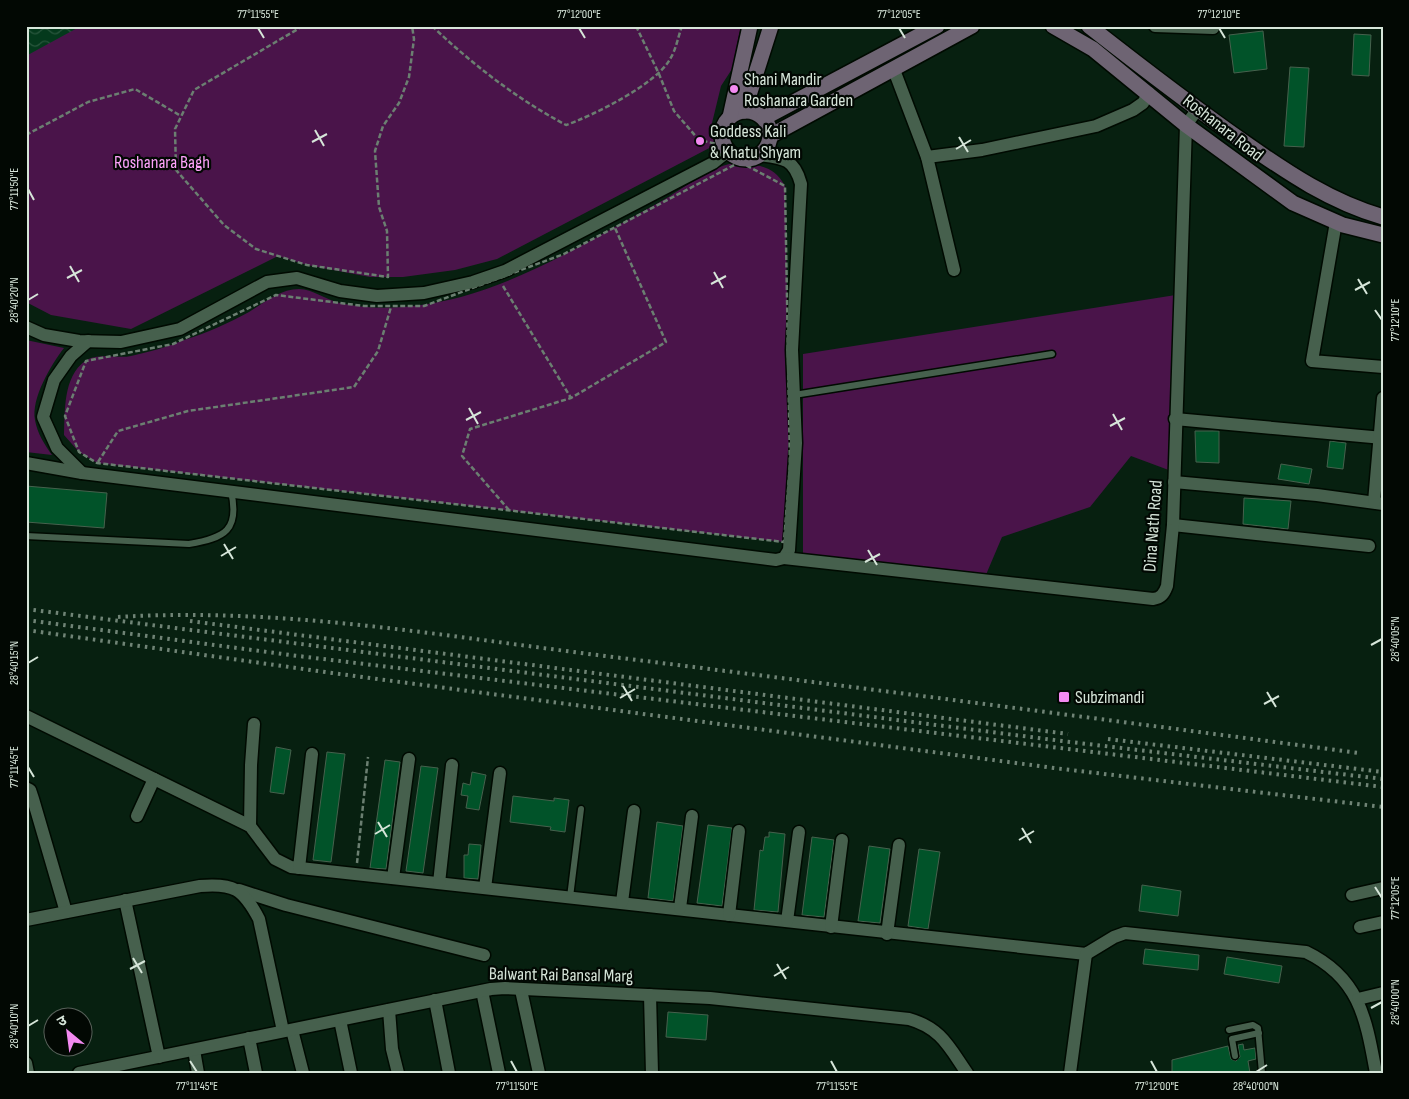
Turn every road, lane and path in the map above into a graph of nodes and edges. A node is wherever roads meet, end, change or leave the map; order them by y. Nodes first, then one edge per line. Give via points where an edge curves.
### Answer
1 (303, 26) edge
2 (412, 26) edge
3 (432, 26) edge
4 (636, 26) edge
5 (682, 26) edge
6 (750, 26) edge
7 (771, 26) edge
8 (937, 26) edge
9 (972, 26) edge
10 (1053, 26) edge
11 (1089, 26) edge
12 (1155, 26) edge
13 (1213, 28) dead end
14 (894, 70) junction
15 (659, 74) junction
16 (1149, 93) junction
17 (1197, 110) junction
18 (737, 114) junction
19 (181, 116) junction
20 (764, 118) junction
21 (1186, 125) junction
22 (26, 135) edge
23 (770, 136) junction
24 (725, 146) junction
25 (759, 155) junction
26 (927, 157) junction
27 (1383, 217) edge
28 (1336, 222) junction
29 (614, 228) junction
30 (1383, 235) edge
31 (954, 270) dead end
32 (502, 284) dead end
33 (392, 306) dead end
34 (26, 327) edge
35 (88, 341) junction
36 (1052, 354) dead end
37 (1383, 367) edge
38 (794, 395) junction
39 (570, 398) junction
40 (1383, 398) edge
41 (1176, 419) junction
42 (1381, 438) edge
43 (26, 463) edge
44 (98, 463) junction
45 (82, 473) junction
46 (1174, 482) junction
47 (231, 491) junction
48 (1378, 503) edge
49 (510, 511) junction
50 (1173, 525) junction
51 (26, 536) edge
52 (1369, 546) dead end
53 (784, 558) junction
54 (26, 716) edge
55 (254, 724) dead end
56 (312, 754) dead end
57 (368, 757) dead end
58 (409, 759) dead end
59 (452, 765) dead end
60 (500, 774) dead end
61 (154, 779) junction
62 (26, 788) edge
63 (581, 809) dead end
64 (634, 811) dead end
65 (137, 816) dead end
66 (692, 816) dead end
67 (250, 826) junction
68 (739, 832) dead end
69 (799, 832) dead end
70 (842, 840) dead end
71 (899, 845) dead end
72 (299, 868) junction
73 (356, 874) junction
74 (393, 878) junction
75 (439, 883) junction
76 (485, 888) junction
77 (1383, 888) edge
78 (239, 890) junction
79 (1352, 895) dead end
80 (570, 897) junction
81 (125, 900) junction
82 (622, 902) junction
83 (680, 908) junction
84 (66, 912) junction
85 (728, 915) junction
86 (26, 920) edge
87 (787, 921) junction
88 (1383, 922) edge
89 (830, 927) junction
90 (1360, 927) dead end
91 (888, 934) junction
92 (1086, 954) junction
93 (484, 956) dead end
94 (521, 990) junction
95 (482, 991) junction
96 (1383, 993) edge
97 (650, 995) junction
98 (1358, 999) junction
99 (435, 1000) junction
100 (389, 1010) junction
101 (340, 1020) junction
102 (288, 1030) junction
103 (1229, 1030) dead end
104 (1260, 1033) junction
105 (249, 1038) junction
106 (194, 1050) junction
107 (1235, 1056) dead end
108 (159, 1057) junction
109 (26, 1063) edge
110 (95, 1071) edge
111 (28, 1073) edge
112 (78, 1073) edge
113 (198, 1073) edge
114 (256, 1073) edge
115 (303, 1073) edge
116 (352, 1073) edge
117 (398, 1073) edge
118 (449, 1073) edge
119 (499, 1073) edge
120 (539, 1073) edge
121 (652, 1073) edge
122 (967, 1073) edge
123 (1070, 1073) edge
124 (1262, 1073) edge
125 (1376, 1073) edge

1 - 19 path via 194,90
2 - 19 path via 414,39 409,77 399,103 383,126 375,151 379,206 387,231 388,277 307,265 256,249 224,225 176,170 175,129
3 - 15 path via 467,60 546,115 566,125 590,117
4 - 15 path
5 - 15 path via 670,59
6 - 18 street
7 - 18 street
8 - 20 street
9 - 14 street
10 - 16 street, Roshanara Road via 1093,49
11 - 17 street, Roshanara Road
12 - 13 street
14 - 23 street
14 - 26 street
15 - 24 path via 674,111 699,140
16 - 21 street, Roshanara Road
16 - 26 street via 1143,103 1132,110 1096,126 982,150
17 - 21 street
17 - 27 street, Roshanara Road via 1297,179 1347,204
18 - 20 street via 755,112
18 - 24 street via 723,126
19 - 22 path via 135,89 88,102
20 - 23 street
21 - 28 street, Roshanara Road via 1274,190 1301,207
21 - 41 street, Dina Nath Road
23 - 25 street via 766,148
24 - 25 street via 741,159
24 - 35 street via 713,163 505,271 473,282 424,293 377,296 340,291 297,278 267,282 180,329 121,342
25 - 38 street via 786,159 801,184 792,350
26 - 31 street
28 - 30 street, Roshanara Road
28 - 37 street via 1312,361
29 - 39 path via 666,342
29 - 44 path via 564,254 424,306 364,306 276,295 173,344 86,361 64,416 79,452
29 - 49 path via 740,162 786,186 790,465 784,542
32 - 39 path
33 - 44 path via 378,351 354,388 188,411 118,431
34 - 35 street via 44,335
35 - 45 street via 71,356 54,380 43,417 57,448
36 - 38 lane
38 - 53 street via 796,443 789,550
39 - 49 path via 470,429 462,456
40 - 42 street
41 - 42 street
41 - 46 street, Dina Nath Road
42 - 48 street
43 - 45 street, Dina Nath Road
44 - 49 path
45 - 47 street, Dina Nath Road
46 - 48 street
46 - 50 street, Dina Nath Road
47 - 51 lane via 234,520 218,537 208,541 189,544
47 - 53 street, Dina Nath Road via 776,560
50 - 52 street
50 - 53 street, Dina Nath Road via 1167,586 1159,598 1153,599
54 - 61 street
55 - 67 street
56 - 72 street
57 - 73 path
58 - 74 street
59 - 75 street
60 - 76 street
61 - 65 street
61 - 67 street
62 - 84 street via 33,798
63 - 80 lane
64 - 82 street
66 - 83 street
67 - 72 street via 275,858 287,866
68 - 85 street
69 - 87 street
70 - 89 street
71 - 91 street
72 - 73 street
73 - 74 street
74 - 75 street
75 - 76 street
76 - 80 street
77 - 79 street
78 - 81 street via 220,884
78 - 93 street
78 - 102 street via 259,919
80 - 82 street
81 - 84 street
81 - 108 street
82 - 83 street
83 - 85 street
84 - 86 street
85 - 87 street
87 - 89 street
88 - 90 street
89 - 91 street
91 - 92 street
92 - 98 street via 1126,933 1306,952 1323,960
92 - 123 street
94 - 95 street, Balwant Rai Bansal Marg
94 - 97 street, Balwant Rai Bansal Marg
94 - 120 street
95 - 99 street, Balwant Rai Bansal Marg
95 - 119 street
96 - 98 street
97 - 121 street
97 - 122 street, Balwant Rai Bansal Marg via 710,998 909,1019 940,1035
98 - 125 street via 1365,1017
99 - 100 street, Balwant Rai Bansal Marg
99 - 118 street
100 - 101 street, Balwant Rai Bansal Marg
100 - 117 street via 392,1049
101 - 102 street, Balwant Rai Bansal Marg
101 - 116 street
102 - 105 street, Balwant Rai Bansal Marg
102 - 115 street
103 - 104 lane via 1253,1025
104 - 107 lane via 1232,1039
104 - 124 lane
105 - 106 street, Balwant Rai Bansal Marg
105 - 114 street
106 - 108 street, Balwant Rai Bansal Marg
106 - 113 street
108 - 110 street, Balwant Rai Bansal Marg
109 - 111 street
110 - 112 street, Balwant Rai Bansal Marg

